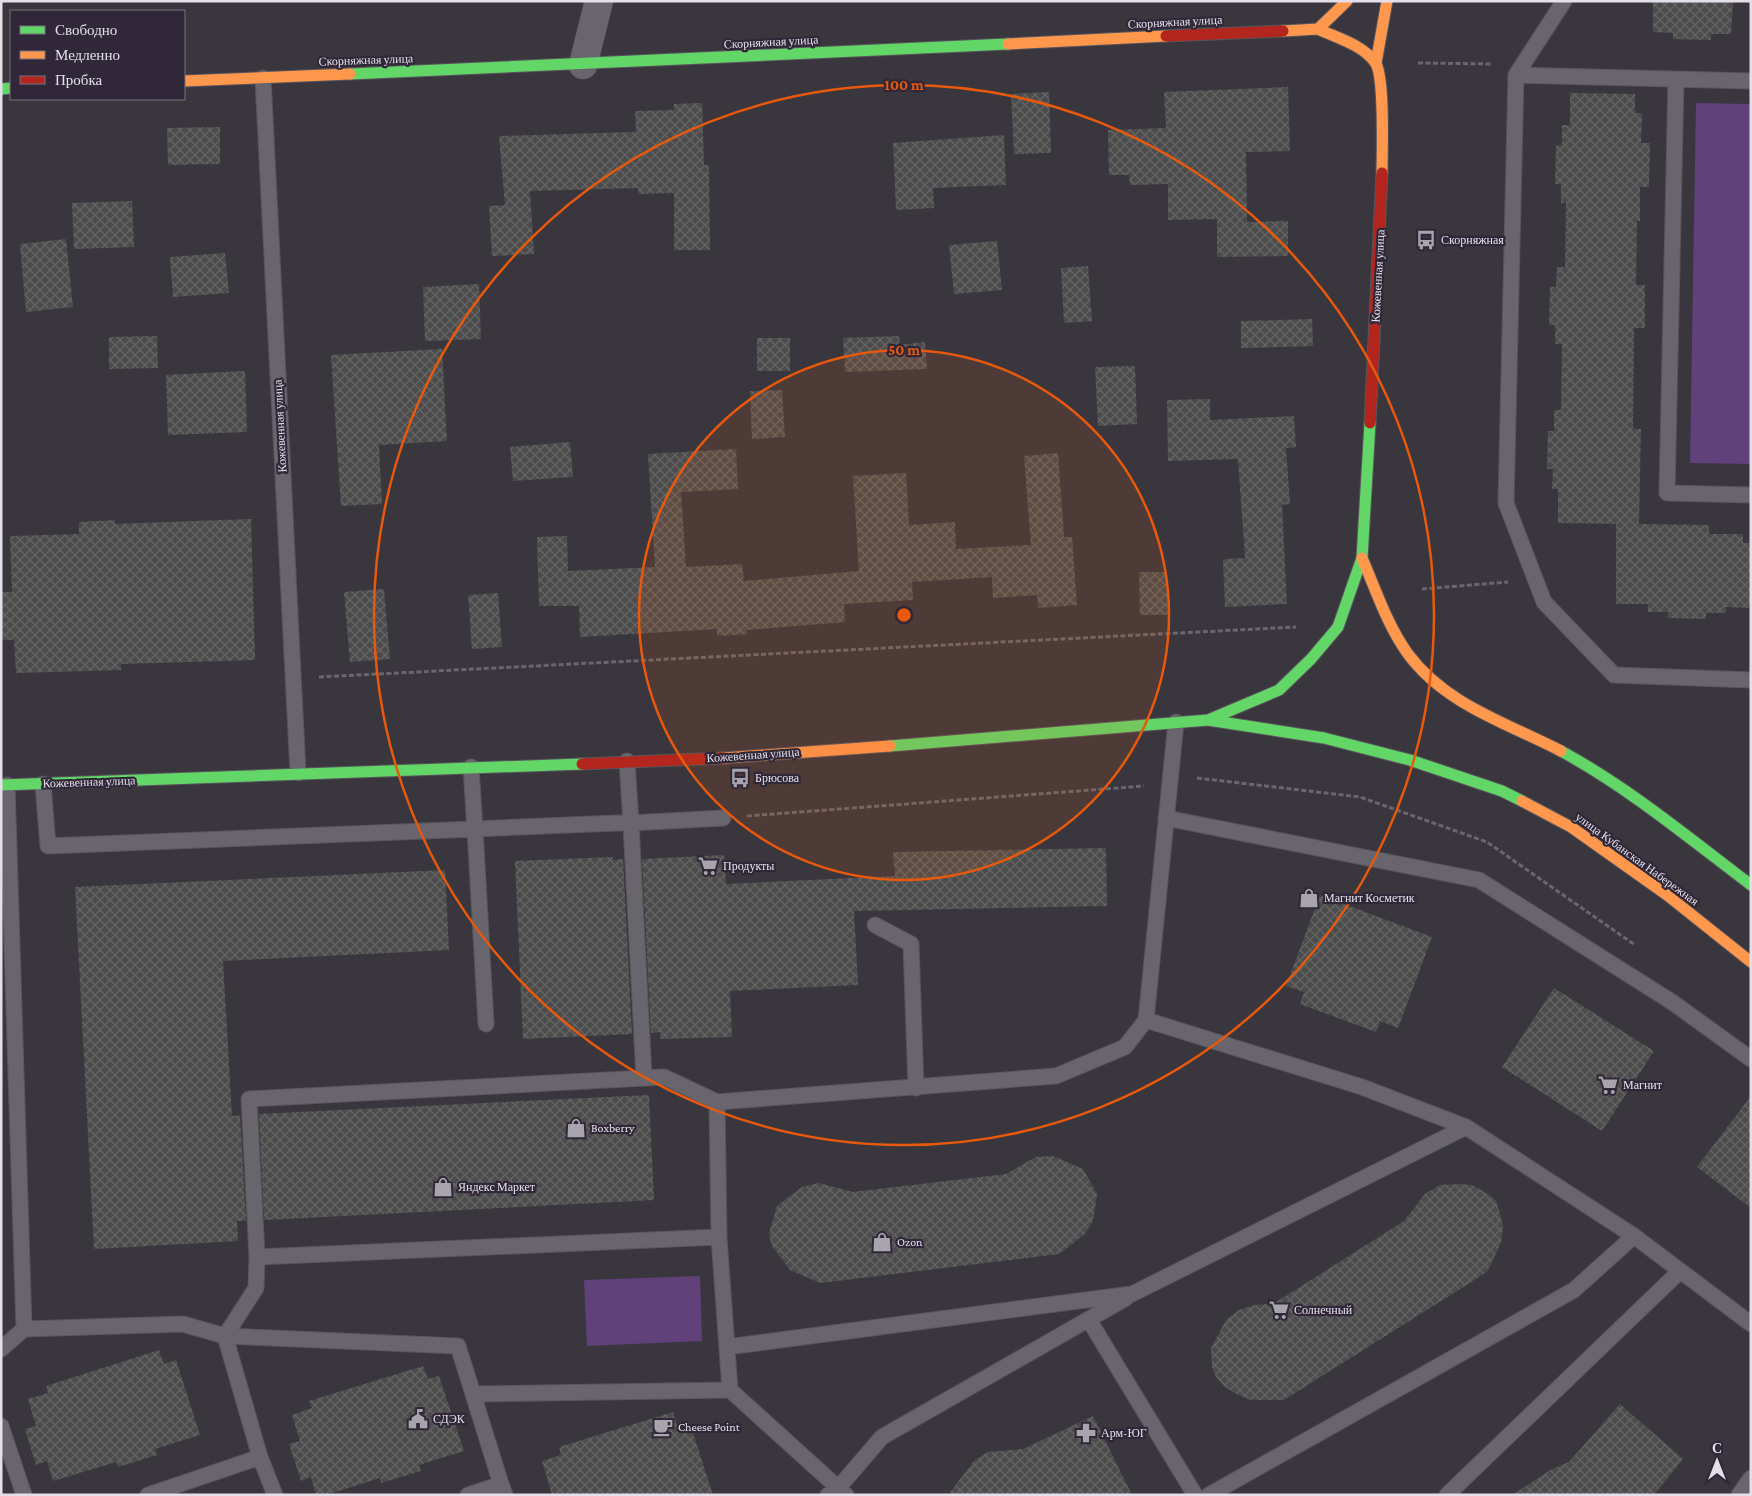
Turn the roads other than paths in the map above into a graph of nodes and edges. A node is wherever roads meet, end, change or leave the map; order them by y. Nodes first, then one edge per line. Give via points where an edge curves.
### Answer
1 (599, 1) edge
2 (1347, 1) edge
3 (1387, 1) edge
4 (1564, 1) edge
5 (1318, 29) junction
6 (1376, 63) junction
7 (583, 65) junction
8 (1516, 75) junction
9 (262, 78) junction
10 (1676, 80) junction
11 (185, 81) edge
12 (1751, 81) edge
13 (1751, 495) edge
14 (1362, 558) junction
15 (1751, 680) edge
16 (1208, 720) junction
17 (1176, 722) junction
18 (627, 761) junction
19 (471, 767) junction
20 (298, 774) junction
21 (44, 784) junction
22 (4, 785) edge
23 (723, 818) road end
24 (1166, 818) junction
25 (631, 823) junction
26 (474, 829) junction
27 (1751, 885) edge
28 (875, 925) dead end
29 (1751, 962) edge
30 (1146, 1020) junction
31 (486, 1024) dead end
32 (1751, 1059) edge
33 (644, 1078) junction
34 (916, 1088) junction
35 (717, 1102) junction
36 (1466, 1127) junction
37 (1634, 1236) junction
38 (720, 1237) junction
39 (257, 1257) junction
40 (1679, 1272) junction
41 (1132, 1294) junction
42 (1089, 1320) junction
43 (1751, 1324) edge
44 (24, 1329) junction
45 (225, 1336) junction
46 (727, 1347) junction
47 (1, 1349) edge
48 (730, 1390) junction
49 (473, 1394) junction
50 (1, 1426) edge
51 (260, 1457) junction
52 (1751, 1478) edge
53 (503, 1490) edge
54 (837, 1492) edge
55 (24, 1495) edge
56 (148, 1495) edge
57 (275, 1495) edge
58 (468, 1495) edge
59 (1195, 1495) edge
60 (1209, 1495) edge
61 (1447, 1495) edge
62 (1739, 1495) edge

1 - 7 street
2 - 5 main road
3 - 6 main road
4 - 8 lane
5 - 6 main road via 1360,48
5 - 7 main road, Скорняжная улица
6 - 14 main road, Кожевенная улица via 1383,116 1380,240
7 - 9 main road, Скорняжная улица
8 - 10 lane
8 - 15 lane via 1506,503 1544,602 1614,675
9 - 11 main road, Скорняжная улица
9 - 20 lane, Кожевенная улица
10 - 12 lane
10 - 13 lane via 1667,493
14 - 16 main road via 1338,628 1311,659 1279,690
14 - 27 main road via 1402,648 1430,680 1469,706 1576,759 1664,818
16 - 17 main road, Кожевенная улица
16 - 29 main road, улица Кубанская Набережная via 1324,738 1410,760 1502,791 1571,827 1667,895
17 - 18 main road, Кожевенная улица via 737,758
17 - 24 lane
18 - 19 main road, Кожевенная улица
18 - 25 lane
19 - 20 main road, Кожевенная улица
19 - 26 lane
20 - 21 main road, Кожевенная улица
21 - 22 main road, Кожевенная улица
21 - 26 lane via 48,846
22 - 44 lane
23 - 25 lane
24 - 30 lane
24 - 32 lane via 1478,880 1672,1002
25 - 26 lane
25 - 33 lane
26 - 31 lane
28 - 34 lane via 911,944
30 - 34 lane via 1125,1046 1056,1076
30 - 36 lane via 1362,1086
33 - 35 lane via 664,1077
33 - 39 lane via 249,1099
34 - 35 lane
35 - 38 lane
36 - 37 lane
36 - 41 lane
37 - 40 lane
37 - 60 lane via 1574,1290
38 - 39 lane
38 - 46 lane
39 - 45 lane via 256,1288
40 - 43 lane
40 - 61 lane
41 - 42 lane
41 - 46 lane
42 - 54 lane via 882,1437
42 - 59 lane
44 - 45 lane via 183,1324
44 - 47 lane
45 - 49 lane via 458,1346
45 - 51 lane
46 - 48 lane
48 - 49 lane
48 - 54 lane
49 - 53 lane
50 - 55 lane
51 - 56 lane
51 - 57 lane
52 - 62 lane
53 - 58 lane

